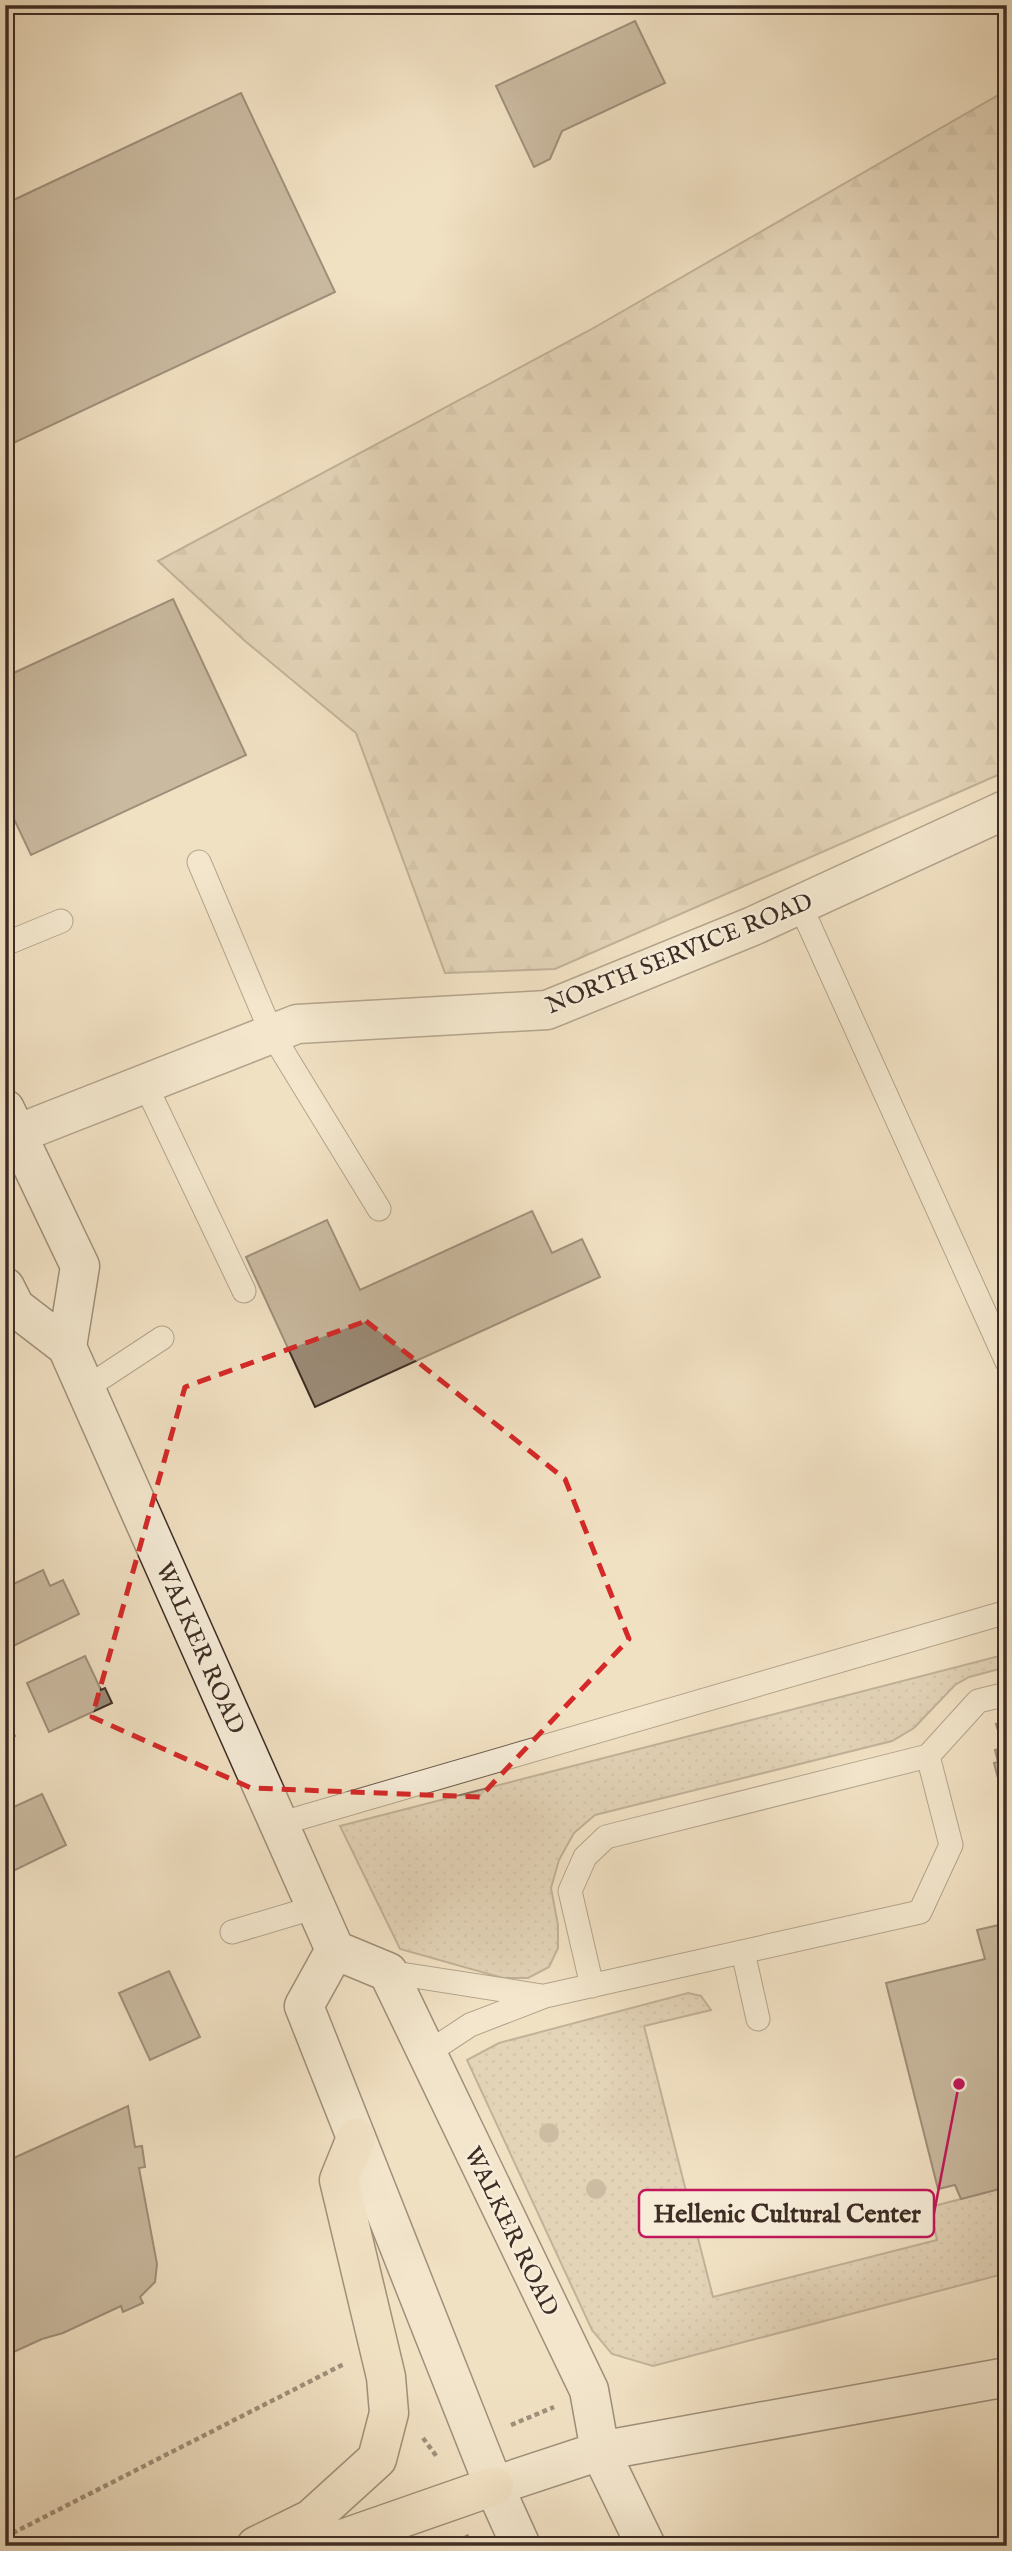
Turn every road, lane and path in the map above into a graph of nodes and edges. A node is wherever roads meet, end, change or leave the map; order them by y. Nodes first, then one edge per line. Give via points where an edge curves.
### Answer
1 (1007, 809) edge
2 (199, 862) dead end
3 (800, 905) junction
4 (61, 921) dead end
5 (5, 944) edge
6 (272, 1034) junction
7 (145, 1084) junction
8 (11, 1122) edge
9 (379, 1209) dead end
10 (5, 1287) edge
11 (244, 1291) dead end
12 (162, 1338) dead end
13 (67, 1347) junction
14 (1007, 1362) edge
15 (86, 1388) junction
16 (1007, 1612) edge
17 (1007, 1694) edge
18 (928, 1756) junction
19 (279, 1824) junction
20 (316, 1907) junction
21 (232, 1932) dead end
22 (335, 1950) junction
23 (743, 1952) junction
24 (388, 1972) junction
25 (592, 1986) junction
26 (545, 1996) junction
27 (758, 2019) dead end
28 (426, 2054) junction
29 (356, 2138) junction
30 (348, 2362) dead end
31 (1007, 2377) edge
32 (563, 2403) dead end
33 (507, 2427) dead end
34 (600, 2451) junction
35 (494, 2486) junction
36 (465, 2535) dead end
37 (5, 2538) edge
38 (256, 2546) edge
39 (322, 2546) edge
40 (472, 2546) edge
41 (521, 2546) edge
42 (646, 2546) edge

1 - 3 main road, NORTH SERVICE ROAD
2 - 6 lane
3 - 6 main road, NORTH SERVICE ROAD via 547,1010 296,1024
3 - 14 lane
4 - 5 lane
6 - 7 main road, NORTH SERVICE ROAD
6 - 9 lane
7 - 8 main road, NORTH SERVICE ROAD
7 - 11 lane
8 - 13 main road via 80,1266
10 - 13 main road, WALKER ROAD via 15,1307
12 - 15 lane
13 - 15 main road, WALKER ROAD
15 - 19 main road, WALKER ROAD
16 - 19 lane
17 - 18 lane via 978,1701
18 - 23 lane via 951,1845 920,1912
18 - 25 lane via 606,1837 585,1857 570,1891
19 - 20 main road, WALKER ROAD
20 - 21 lane
20 - 22 main road, WALKER ROAD
22 - 24 main road
22 - 29 main road via 304,2006
23 - 25 lane
23 - 27 lane
24 - 26 lane
24 - 28 main road, WALKER ROAD
25 - 26 lane
26 - 28 lane via 470,2025
28 - 34 main road, WALKER ROAD via 589,2390
29 - 35 main road
29 - 38 highway via 339,2180 386,2376 389,2413 377,2459 311,2519
30 - 37 path
31 - 34 main road
32 - 33 path
34 - 35 main road
34 - 42 main road, WALKER ROAD
35 - 39 highway
35 - 41 main road
36 - 40 path

